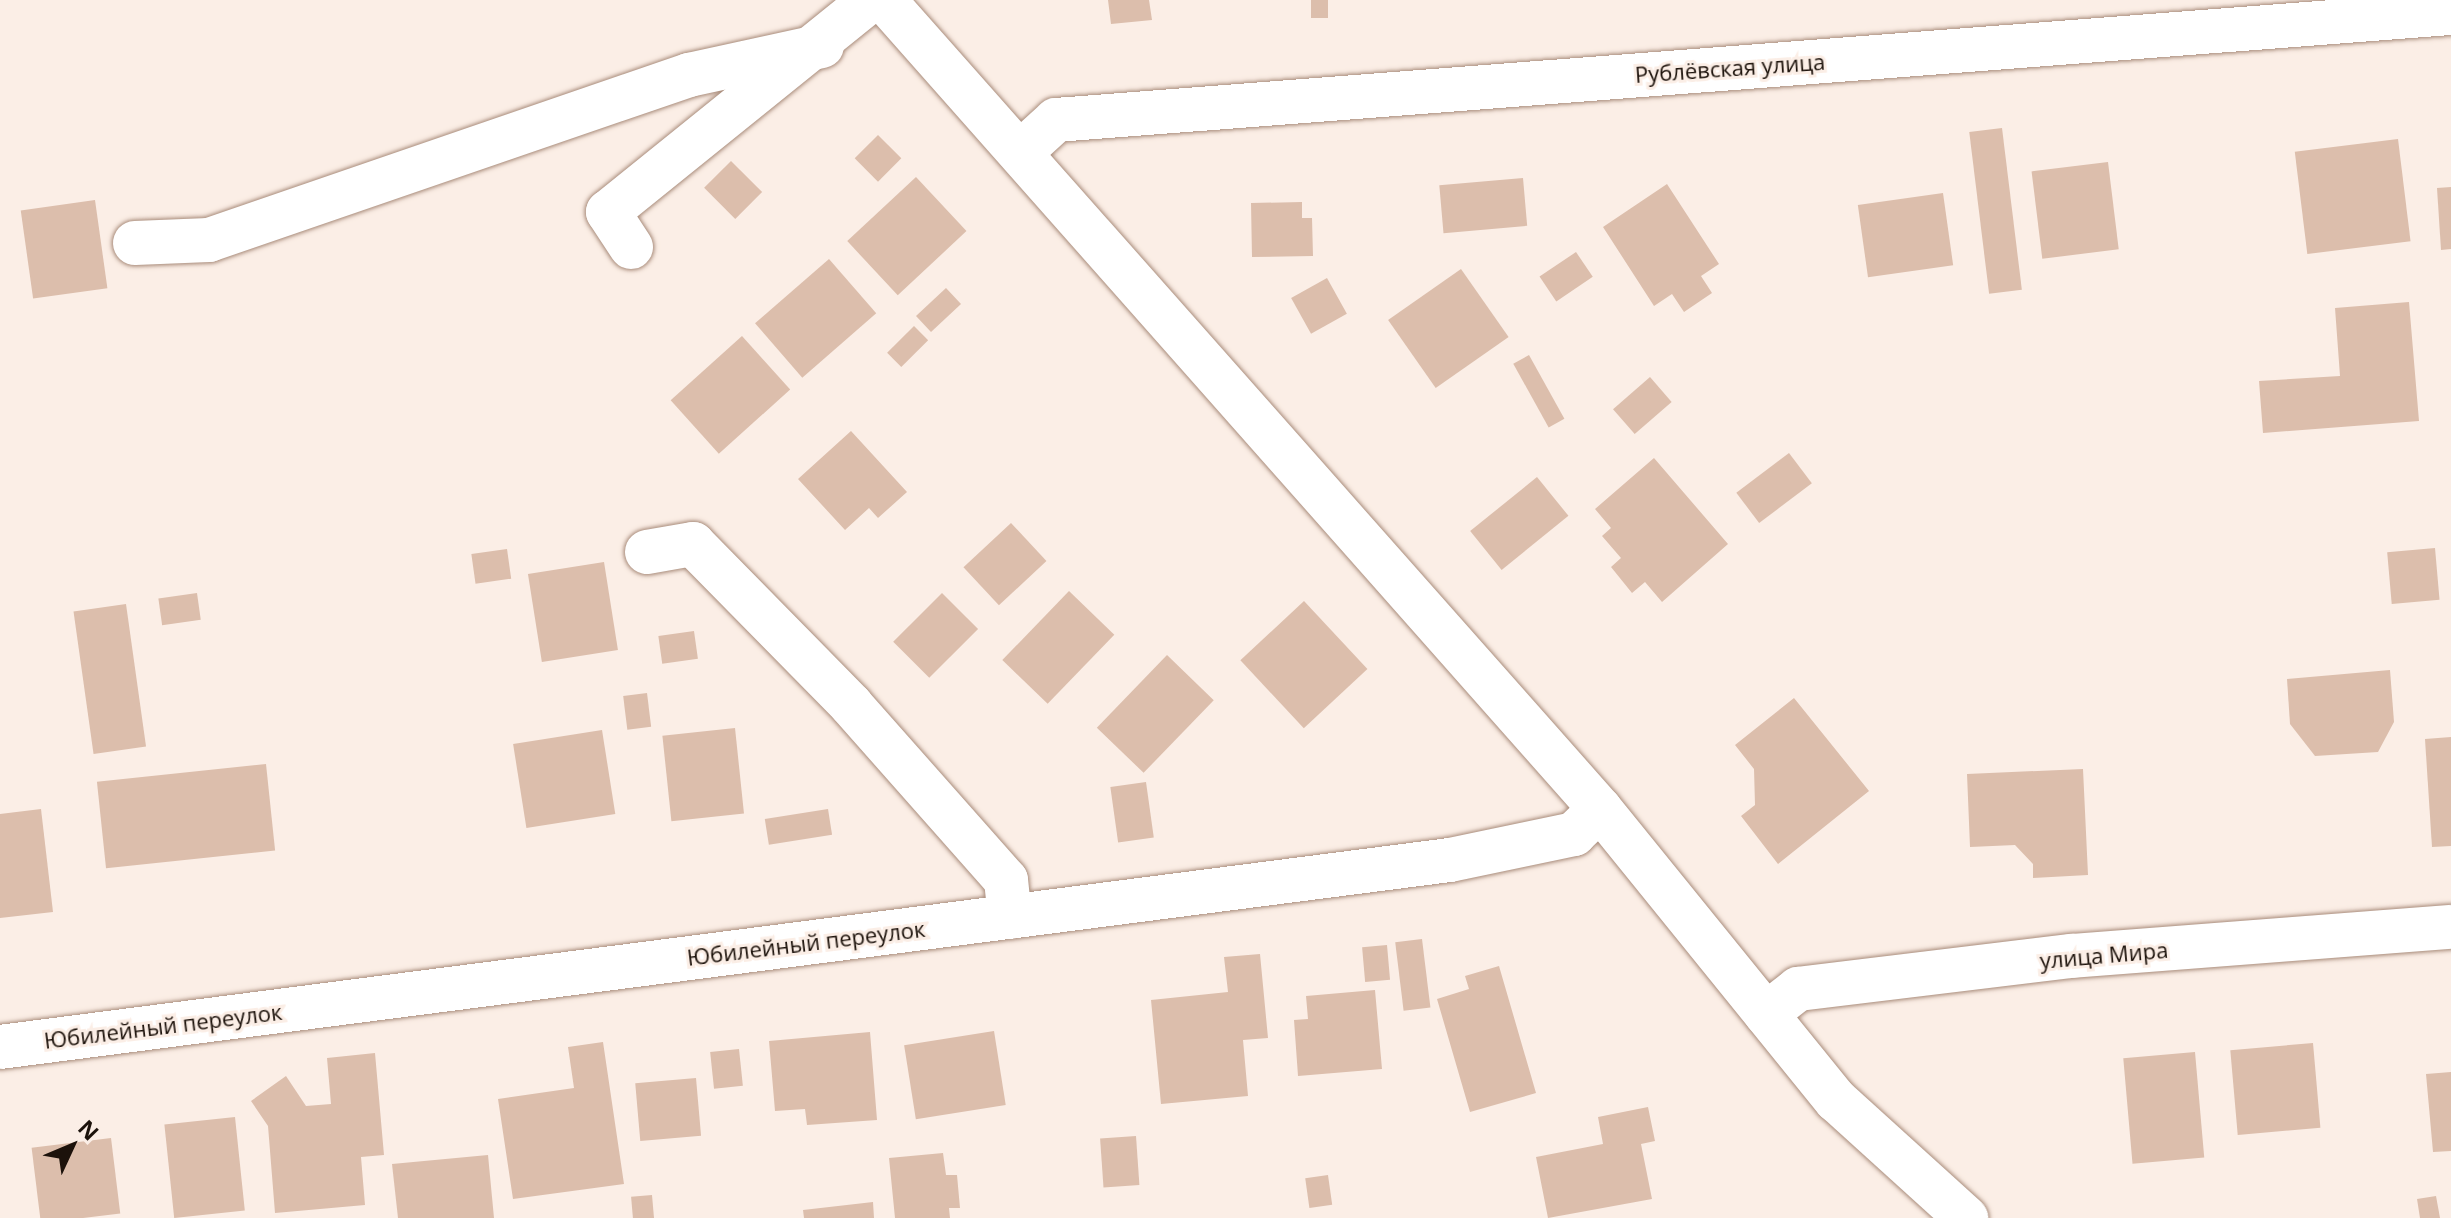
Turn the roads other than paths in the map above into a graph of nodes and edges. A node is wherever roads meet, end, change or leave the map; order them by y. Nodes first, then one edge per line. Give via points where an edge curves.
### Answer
1 (871, 0) edge
2 (884, 0) edge
3 (2451, 13) edge
4 (822, 46) junction
5 (1022, 151) junction
6 (135, 243) dead end
7 (631, 247) dead end
8 (647, 552) dead end
9 (1600, 809) junction
10 (1010, 917) junction
11 (2451, 927) edge
12 (1766, 1014) junction
13 (0, 1047) edge
14 (1966, 1218) edge

1 - 4 street
2 - 5 street
3 - 5 street, Рублёвская улица via 1056,120
4 - 6 street via 689,75 209,240
4 - 7 street via 608,212
5 - 9 street
8 - 10 street via 693,544 851,705 1006,880
9 - 10 street, Юбилейный переулок via 1574,834 1450,860
9 - 12 street
10 - 13 street, Юбилейный переулок
11 - 12 street, улица Мира via 2072,956 1798,989
12 - 14 street via 1836,1100

